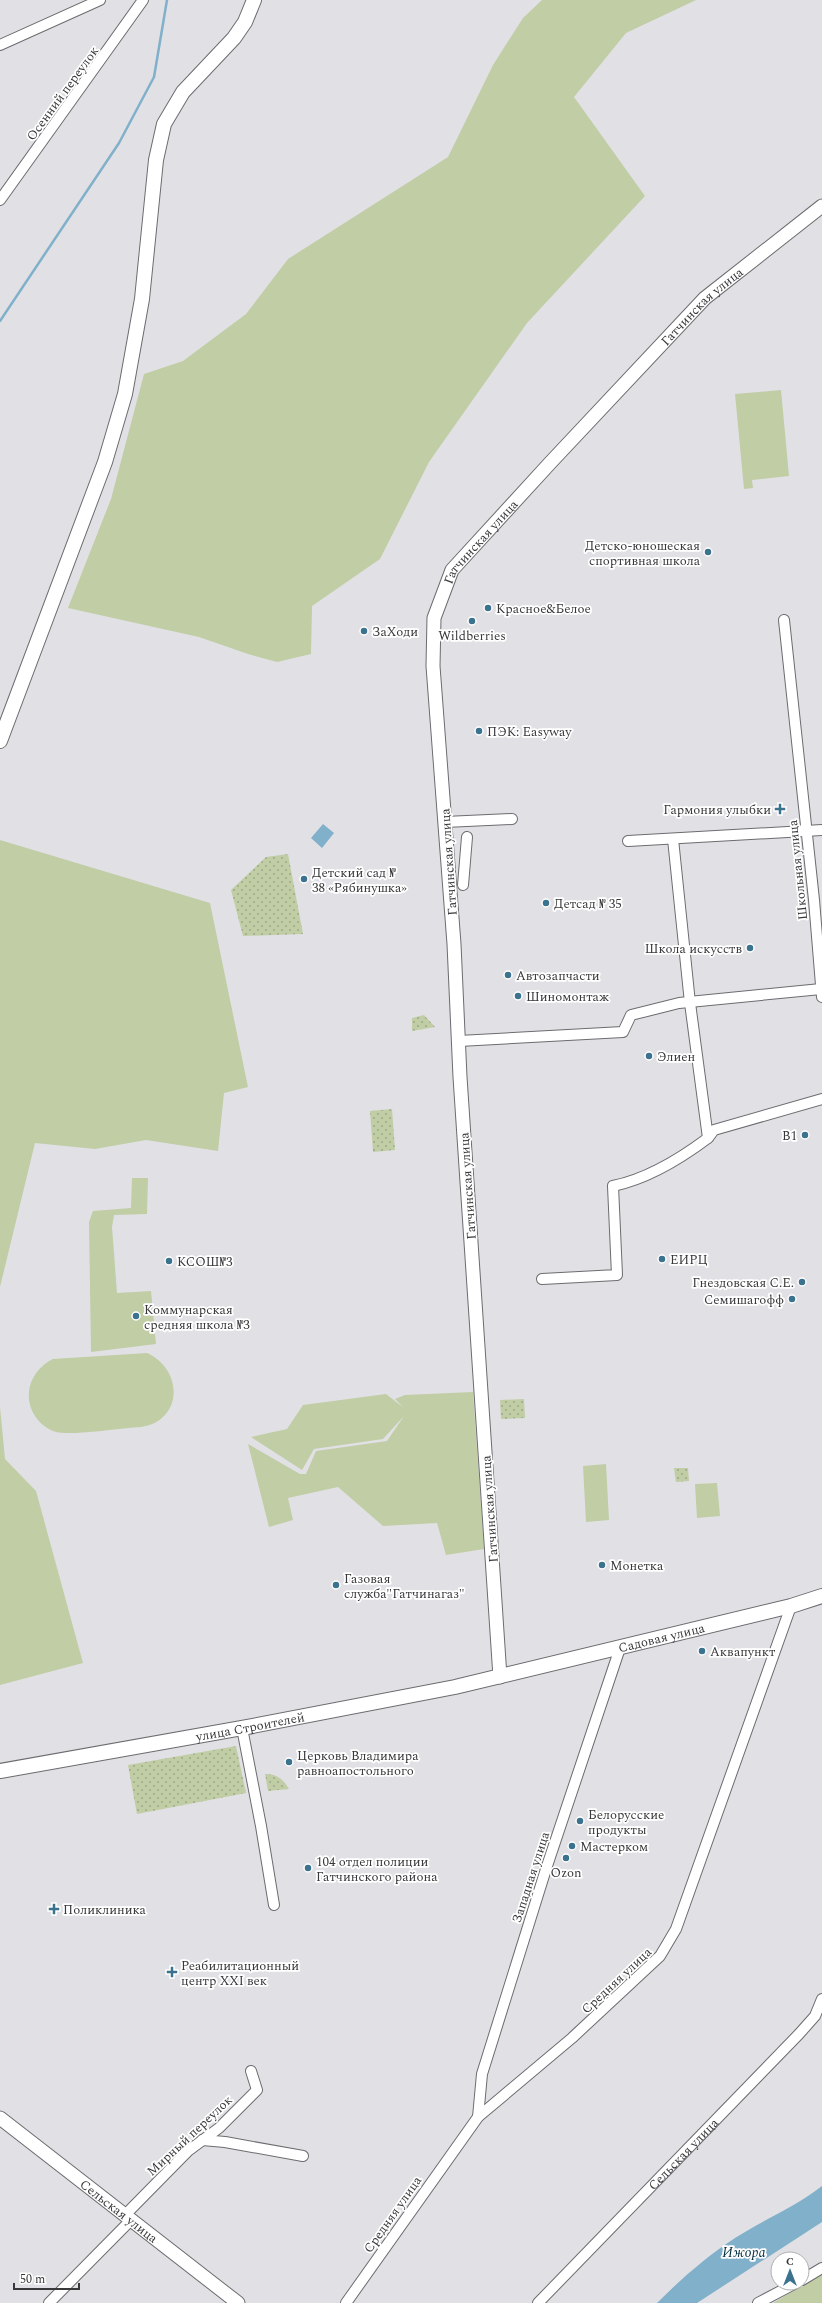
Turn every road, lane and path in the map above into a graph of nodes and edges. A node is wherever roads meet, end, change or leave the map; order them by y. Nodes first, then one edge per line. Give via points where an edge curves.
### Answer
1 (100, 0) edge
2 (143, 0) edge
3 (254, 0) edge
4 (0, 45) edge
5 (0, 200) edge
6 (822, 206) edge
7 (784, 620) dead end
8 (0, 740) edge
9 (512, 818) dead end
10 (445, 822) junction
11 (806, 830) junction
12 (822, 830) edge
13 (467, 836) dead end
14 (673, 839) junction
15 (628, 841) dead end
16 (463, 885) dead end
17 (822, 993) edge
18 (690, 1003) junction
19 (459, 1042) junction
20 (822, 1099) edge
21 (708, 1138) junction
22 (542, 1278) dead end
23 (822, 1596) edge
24 (791, 1606) junction
25 (620, 1648) junction
26 (500, 1677) junction
27 (242, 1728) junction
28 (0, 1771) edge
29 (274, 1905) dead end
30 (822, 1999) edge
31 (251, 2071) dead end
32 (479, 2094) junction
33 (495, 2103) junction
34 (478, 2117) junction
35 (0, 2118) edge
36 (202, 2140) junction
37 (303, 2156) dead end
38 (128, 2217) junction
39 (822, 2268) edge
40 (810, 2275) edge
41 (781, 2291) edge
42 (49, 2303) edge
43 (238, 2303) edge
44 (346, 2303) edge
45 (538, 2303) edge
46 (758, 2303) edge

1 - 4 street
2 - 5 street, Осенний переулок
3 - 8 main road via 245,22 234,38 183,92 164,124 156,160 142,299 125,394 104,462
6 - 10 street, Гатчинская улица via 705,298 452,570 434,618 432,651
7 - 11 street, Школьная улица
9 - 10 street
10 - 19 street, Гатчинская улица
11 - 12 street
11 - 14 street
11 - 17 street, Школьная улица
13 - 16 street
14 - 15 street
14 - 18 street
17 - 18 street
18 - 19 street via 631,1014 623,1032
18 - 21 street
19 - 26 street, Гатчинская улица
20 - 21 street via 714,1130
21 - 22 street via 685,1154 635,1181 613,1186 617,1275
23 - 24 main road, Садовая улица
24 - 25 main road, Садовая улица
24 - 33 street, Средняя улица via 676,1929 660,1956 572,2038
25 - 26 main road, Садовая улица
25 - 32 street, Западная улица via 546,1869 482,2074
26 - 27 main road, улица Строителей
27 - 28 main road, улица Строителей
27 - 29 street
30 - 45 street, Сельская улица via 814,2016 799,2034
31 - 36 street, Мирный переулок via 257,2090 219,2128
32 - 33 street
32 - 34 street, Западная улица
33 - 34 street, Средняя улица
34 - 44 street, Средняя улица
35 - 38 street, Сельская улица
36 - 37 street
36 - 38 street, Мирный переулок via 188,2151
38 - 42 street, Мирный переулок
38 - 43 street, Сельская улица
39 - 40 street
41 - 46 street

